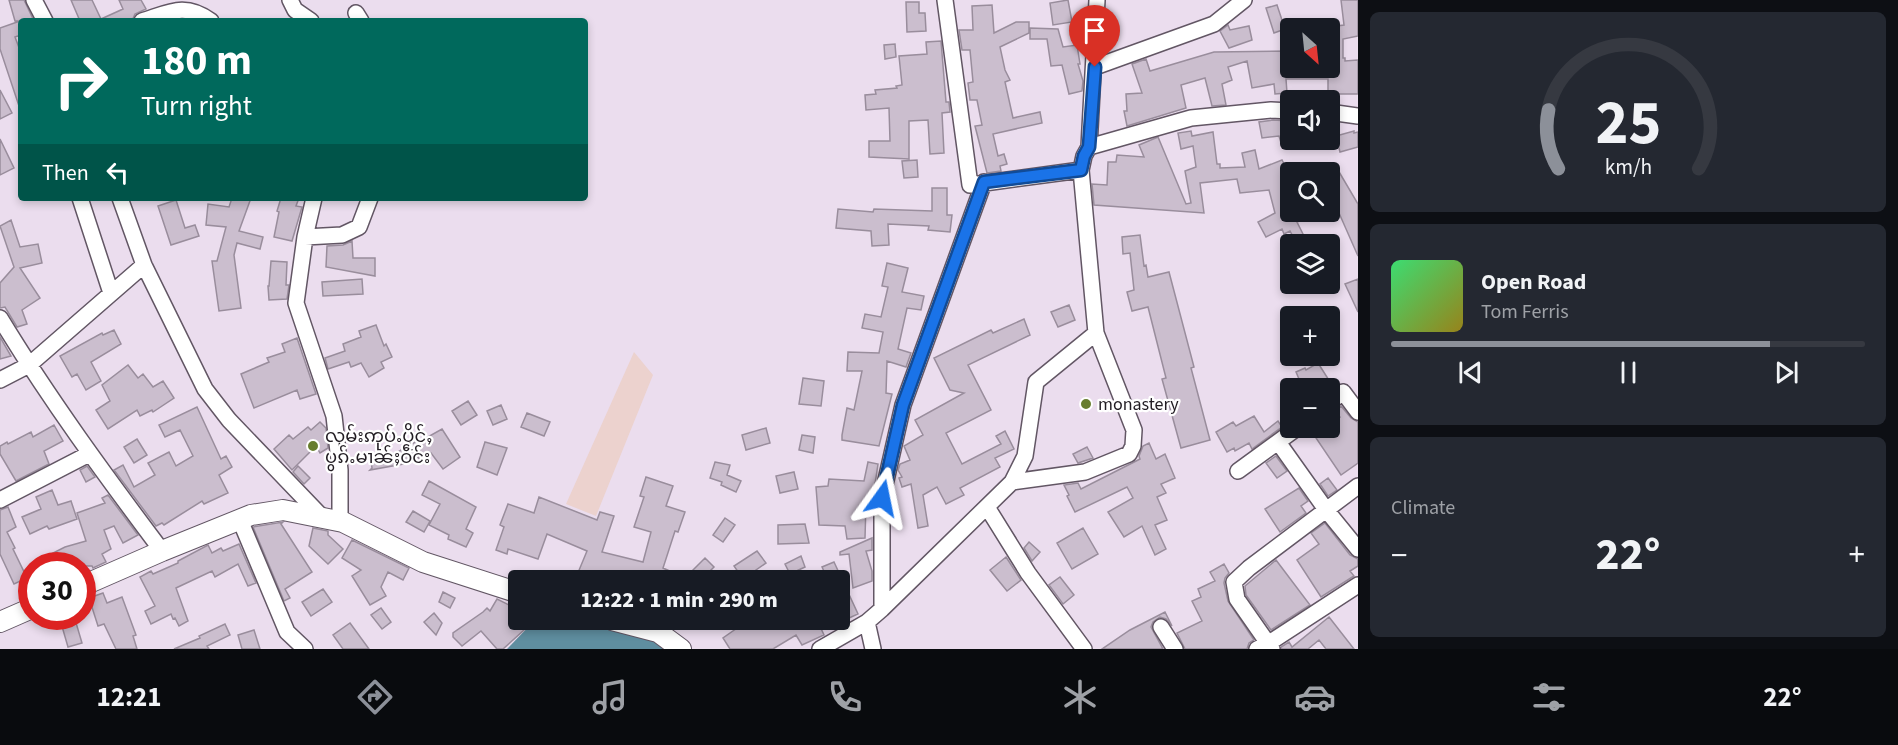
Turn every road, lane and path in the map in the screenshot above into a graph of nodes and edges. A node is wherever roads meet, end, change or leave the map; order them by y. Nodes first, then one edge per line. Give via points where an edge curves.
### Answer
1 (34, 0) edge
2 (290, 0) edge
3 (945, 0) edge
4 (1097, 0) edge
5 (1244, 0) edge
6 (43, 18) edge
7 (151, 18) edge
8 (207, 18) edge
9 (307, 18) edge
10 (1095, 67) junction
11 (1280, 110) edge
12 (1340, 114) edge
13 (1358, 116) edge
14 (1089, 147) junction
15 (1081, 170) junction
16 (984, 182) junction
17 (81, 201) edge
18 (121, 201) edge
19 (313, 201) edge
20 (369, 201) edge
21 (304, 237) junction
22 (144, 264) junction
23 (111, 293) junction
24 (0, 318) edge
25 (1096, 333) junction
26 (28, 365) junction
27 (0, 380) edge
28 (1340, 395) edge
29 (1358, 412) edge
30 (1283, 438) edge
31 (1278, 442) junction
32 (89, 454) junction
33 (1238, 471) dead end
34 (1012, 482) junction
35 (1358, 486) edge
36 (0, 500) edge
37 (987, 507) junction
38 (1327, 511) junction
39 (331, 519) junction
40 (240, 520) junction
41 (1358, 549) edge
42 (162, 551) junction
43 (96, 580) edge
44 (1358, 585) edge
45 (508, 589) edge
46 (882, 609) junction
47 (18, 614) edge
48 (0, 622) edge
49 (867, 622) junction
50 (1161, 627) dead end
51 (650, 630) edge
52 (1266, 647) edge
53 (305, 649) edge
54 (681, 649) edge
55 (820, 649) edge
56 (873, 649) edge
57 (1084, 649) edge
58 (1175, 649) edge

1 - 6 street
2 - 9 street via 295,10
3 - 16 street via 969,185
4 - 10 street
5 - 10 street via 1214,24
7 - 8 street via 188,9
10 - 14 street
11 - 14 street via 1191,118
12 - 13 street
14 - 15 street
15 - 16 street
15 - 25 street
16 - 46 street via 903,405 882,498
17 - 23 street
18 - 22 street
19 - 21 street
20 - 21 street via 359,227 342,235
21 - 39 street via 296,303 334,416 340,470
22 - 23 street
22 - 39 street via 205,389 229,420
23 - 26 street
24 - 26 street
25 - 34 street via 1036,382 1025,456
25 - 34 street via 1134,430 1129,454 1085,472
26 - 27 street
26 - 32 street
28 - 29 street via 1343,393
30 - 31 street
31 - 33 street
31 - 38 street
32 - 36 street
32 - 42 street
34 - 37 street
35 - 38 street
37 - 46 street
37 - 57 street via 1028,573
38 - 41 street
38 - 52 street via 1234,582 1237,599
39 - 40 main road via 283,510
39 - 45 main road via 423,562
40 - 42 main road
40 - 53 street via 288,632
42 - 43 main road
44 - 52 street
46 - 49 street
47 - 48 main road
49 - 55 street
49 - 56 street
50 - 58 street
51 - 54 main road

